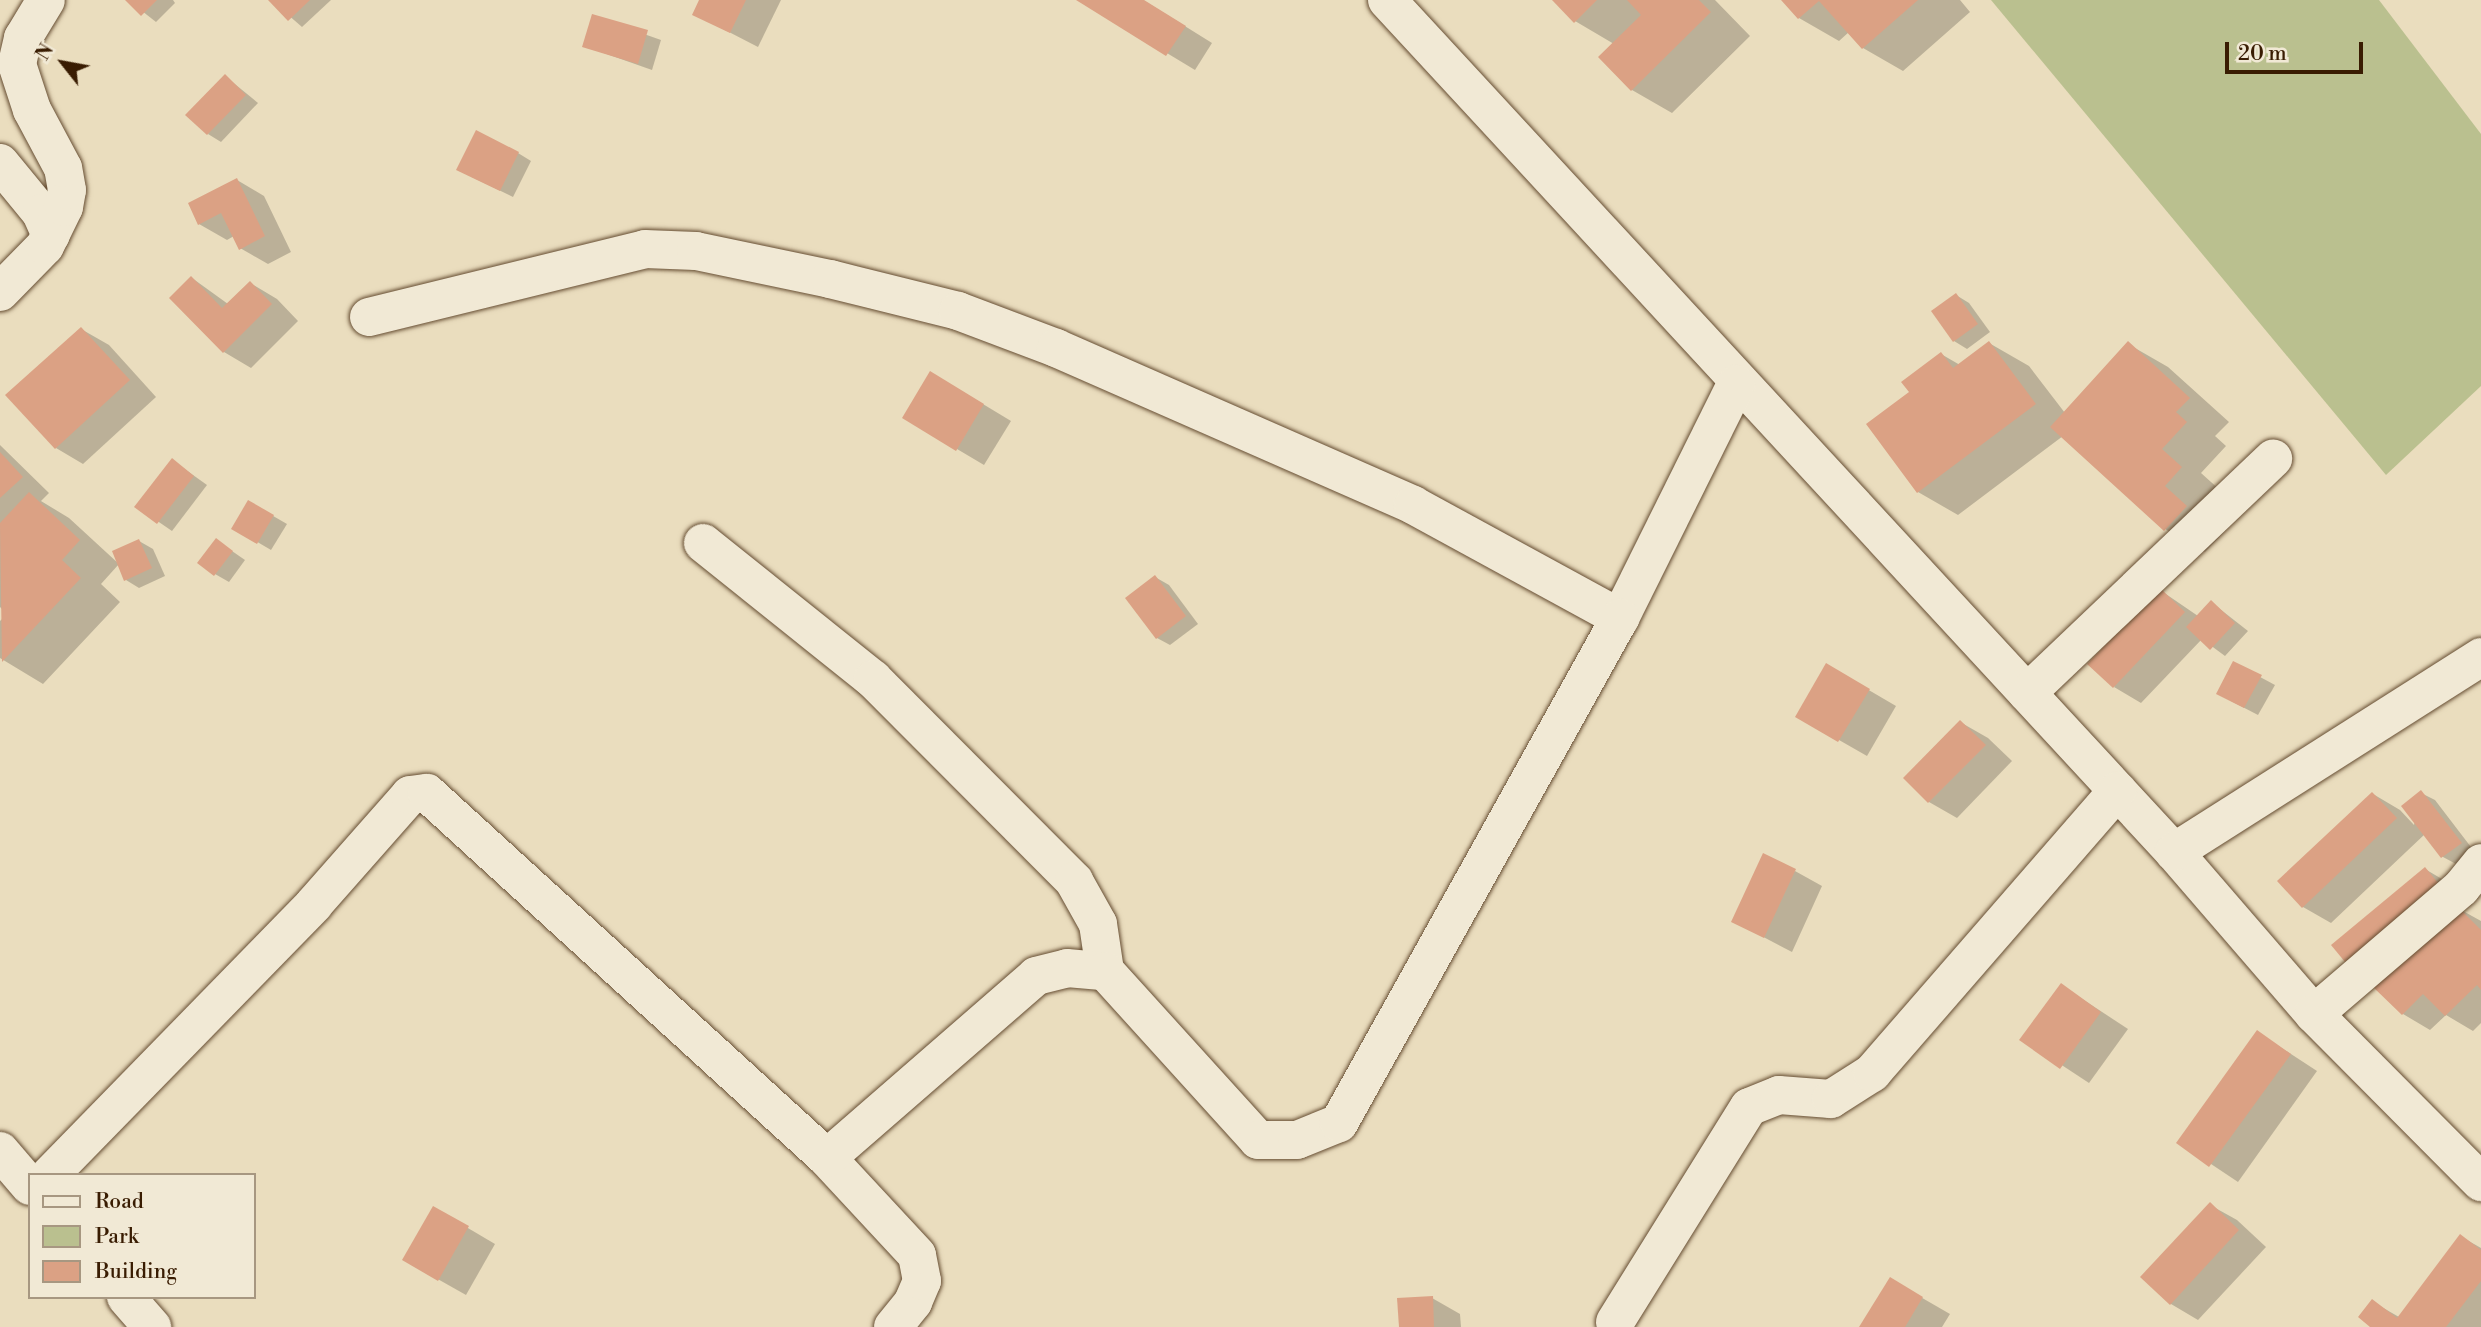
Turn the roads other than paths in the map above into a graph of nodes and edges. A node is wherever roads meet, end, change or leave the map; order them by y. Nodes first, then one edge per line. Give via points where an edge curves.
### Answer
1 (46, 0) edge
2 (1387, 0) edge
3 (0, 163) edge
4 (51, 236) junction
5 (0, 292) edge
6 (369, 317) dead end
7 (1736, 384) junction
8 (2273, 459) dead end
9 (703, 543) dead end
10 (1620, 618) junction
11 (2481, 657) edge
12 (2027, 693) junction
13 (2118, 791) junction
14 (2174, 852) junction
15 (2481, 863) edge
16 (1105, 971) junction
17 (2314, 1014) junction
18 (0, 1152) edge
19 (827, 1158) junction
20 (52, 1173) edge
21 (2481, 1182) edge
22 (28, 1184) edge
23 (1615, 1322) dead end
24 (893, 1327) edge

1 - 4 street via 23,38 17,64 32,110 63,168 66,199
2 - 7 street
3 - 4 street via 41,213
4 - 5 street
6 - 10 street via 645,249 696,251 830,279 958,311 1056,348 1413,505
7 - 10 street
7 - 12 street
8 - 12 street
9 - 16 street via 873,679 1074,881 1098,924
10 - 16 street via 1339,1122 1297,1140 1258,1140
11 - 14 street
12 - 13 street
13 - 14 street
13 - 23 street via 1871,1073 1831,1099 1779,1094 1749,1107
14 - 17 street
15 - 17 street via 2460,888
16 - 19 street via 1067,968 1035,976
17 - 21 street
18 - 22 street
19 - 20 street via 427,793 410,795 314,904
19 - 24 street via 916,1255 922,1281 913,1302

